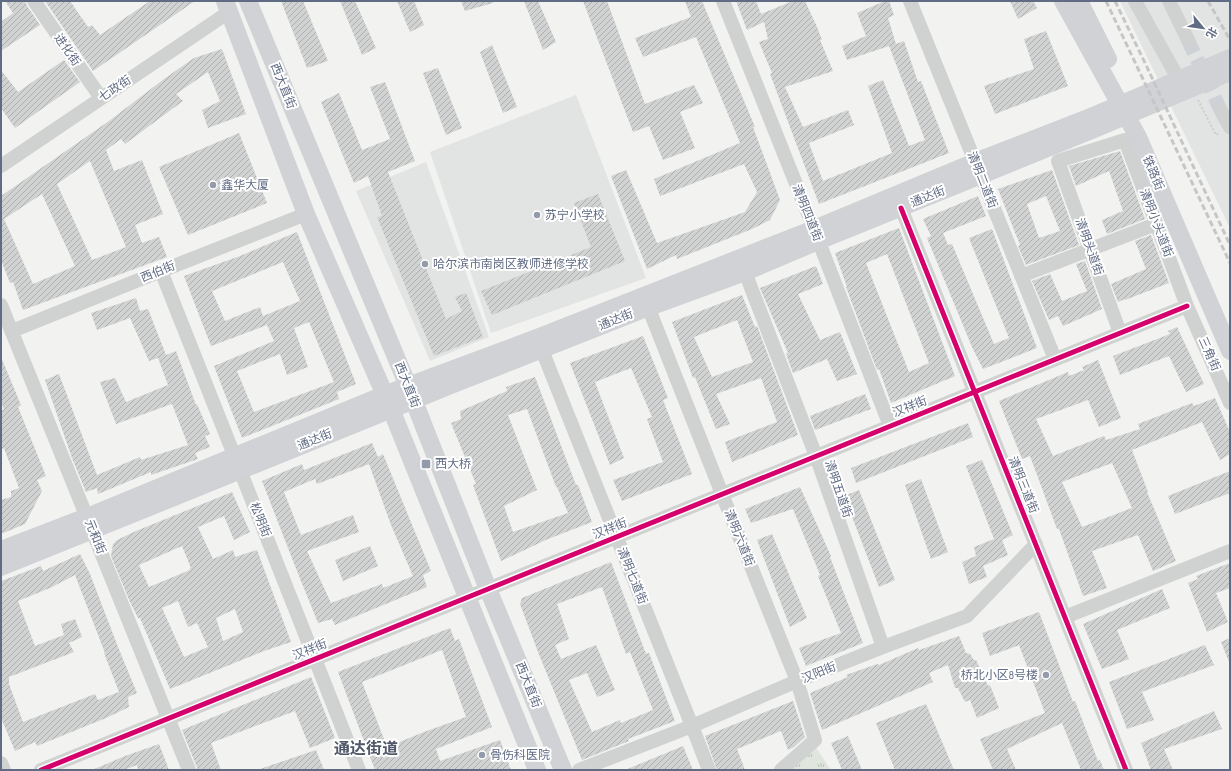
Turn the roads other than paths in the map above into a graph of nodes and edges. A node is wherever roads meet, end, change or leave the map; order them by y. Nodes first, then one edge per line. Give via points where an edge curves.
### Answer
1 (34, 1) edge
2 (248, 1) edge
3 (723, 1) edge
4 (910, 1) edge
5 (1063, 1) edge
6 (1079, 1) edge
7 (1135, 1) edge
8 (1169, 1) edge
9 (227, 6) edge
10 (1188, 40) tunnel mouth
11 (1230, 58) edge
12 (1230, 72) edge
13 (1186, 84) junction
14 (101, 98) junction
15 (1222, 111) tunnel mouth
16 (1227, 129) edge
17 (3, 161) edge
18 (1058, 161) joint
19 (978, 169) junction
20 (901, 208) junction
21 (306, 214) junction
22 (1156, 224) junction
23 (816, 235) junction
24 (1090, 250) junction
25 (161, 271) junction
26 (745, 272) junction
27 (1021, 276) junction
28 (646, 301) junction
29 (1, 305) edge
30 (1187, 306) junction
31 (1230, 324) edge
32 (12, 331) junction
33 (1120, 333) junction
34 (539, 344) junction
35 (1230, 351) edge
36 (1055, 359) junction
37 (975, 392) junction
38 (410, 393) junction
39 (387, 402) junction
40 (1230, 403) edge
41 (890, 426) junction
42 (816, 456) junction
43 (237, 464) junction
44 (722, 494) junction
45 (90, 524) junction
46 (616, 537) junction
47 (1036, 544) junction
48 (1, 550) edge
49 (1230, 551) edge
50 (1, 567) edge
51 (488, 589) junction
52 (468, 597) junction
53 (1065, 617) junction
54 (883, 647) junction
55 (315, 659) junction
56 (797, 681) junction
57 (168, 718) junction
58 (692, 726) junction
59 (1, 763) edge
60 (4, 770) edge
61 (40, 770) edge
62 (189, 770) edge
63 (359, 770) edge
64 (537, 770) edge
65 (563, 770) edge
66 (579, 770) edge
67 (709, 770) edge
68 (781, 770) edge
69 (1126, 770) edge

1 - 14 street, 进化街
2 - 38 main road, 西大直街
3 - 23 street, 清明四道街
4 - 19 street, 清明二道街
5 - 35 main road, 铁路街 via 1138,137
6 - 31 main road, 铁路街 via 1146,135
7 - 13 street
8 - 10 street
9 - 14 street, 七政街
9 - 21 main road, 西大直街
11 - 13 main road
12 - 13 main road
13 - 19 main road, 通达街
14 - 17 street, 七政街
15 - 16 street
18 - 22 street, 清明小头道街 via 1125,140
18 - 24 street, 清明头道街
19 - 20 main road, 通达街
19 - 23 main road, 通达街
19 - 27 street, 清明二道街
20 - 23 main road, 通达街
20 - 37 street, 清明三道街
21 - 25 street, 西伯街
21 - 39 main road, 西大直街
22 - 24 street
22 - 30 street, 清明小头道街
23 - 26 main road, 通达街
23 - 28 main road, 通达街
23 - 41 street, 清明四道街
24 - 27 street
24 - 33 street, 清明头道街
25 - 32 street, 西伯街
25 - 43 street, 松明街
26 - 28 main road, 通达街
26 - 42 street, 清明五道街
27 - 36 street, 清明二道街
28 - 34 main road, 通达街
28 - 44 street, 清明六道街
29 - 32 street, 元和街
30 - 33 street, 汉祥街
30 - 40 street, 三角街
32 - 45 street, 元和街
33 - 36 street, 汉祥街
34 - 38 main road, 通达街
34 - 46 street, 清明七道街
36 - 37 street, 汉祥街
37 - 41 street, 汉祥街
37 - 47 street, 清明三道街
38 - 39 main road, 通达街
38 - 51 main road, 西大直街
39 - 43 main road, 通达街
39 - 52 main road, 西大直街
41 - 42 street, 汉祥街
42 - 44 street, 汉祥街
42 - 54 street, 清明五道街
43 - 45 main road, 通达街
43 - 55 street, 松明街
44 - 46 street, 汉祥街
44 - 56 street, 清明六道街
45 - 48 main road, 通达街
45 - 50 main road, 通达街
45 - 57 street, 元和街
46 - 51 street, 汉祥街
46 - 58 street, 清明七道街
47 - 53 street, 清明三道街
47 - 54 street, 汉阳街 via 968,616
49 - 53 street
51 - 52 street, 汉祥街
51 - 65 main road, 西大直街
52 - 55 street, 汉祥街
52 - 64 main road, 西大直街
53 - 69 street, 清明三道街
54 - 56 street, 汉阳街
55 - 57 street, 汉祥街
55 - 63 street, 松明街
56 - 58 street, 汉阳街
56 - 68 street, 清明六道街 via 815,740
57 - 61 street, 汉祥街
57 - 62 street, 元和街
58 - 66 street, 汉阳街
58 - 67 street, 清明七道街
59 - 60 street

